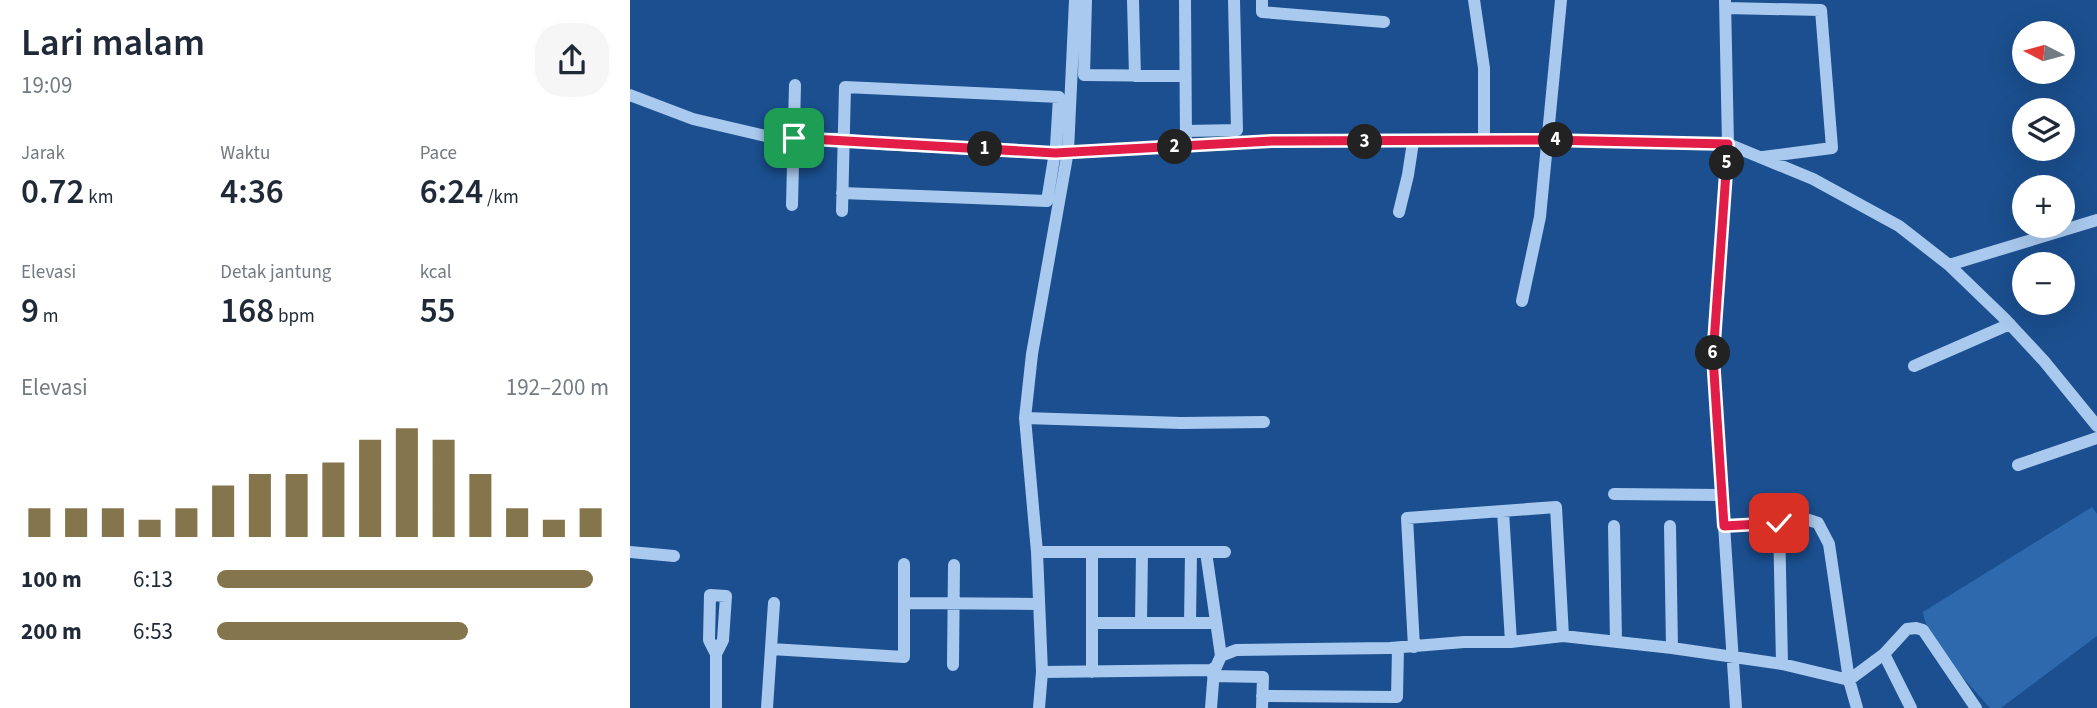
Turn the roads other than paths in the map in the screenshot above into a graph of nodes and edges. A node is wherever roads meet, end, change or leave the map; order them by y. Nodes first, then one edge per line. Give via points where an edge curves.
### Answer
1 (1075, 0) edge
2 (1086, 0) edge
3 (1133, 0) edge
4 (1185, 0) edge
5 (1234, 0) edge
6 (1262, 0) edge
7 (1474, 0) edge
8 (1561, 0) edge
9 (1726, 4) edge
10 (1384, 22) dead end
11 (1135, 76) junction
12 (1184, 76) junction
13 (795, 85) dead end
14 (630, 95) edge
15 (1186, 131) junction
16 (794, 138) junction
17 (843, 139) junction
18 (1547, 140) junction
19 (1484, 141) junction
20 (1413, 142) junction
21 (1728, 144) junction
22 (1187, 146) junction
23 (1060, 150) junction
24 (1759, 157) junction
25 (842, 193) junction
26 (792, 205) dead end
27 (842, 211) dead end
28 (1399, 212) dead end
29 (2097, 220) edge
30 (1949, 265) junction
31 (1522, 301) dead end
32 (2010, 324) junction
33 (1914, 366) dead end
34 (1025, 418) junction
35 (1264, 422) dead end
36 (2097, 426) edge
37 (2097, 438) edge
38 (2018, 465) dead end
39 (1614, 494) dead end
40 (1721, 495) junction
41 (1503, 510) junction
42 (1779, 523) junction
43 (1614, 526) dead end
44 (1670, 526) dead end
45 (1724, 526) junction
46 (630, 552) edge
47 (1037, 552) junction
48 (1092, 552) junction
49 (1142, 552) junction
50 (1191, 552) junction
51 (1206, 552) junction
52 (1224, 552) dead end
53 (674, 556) dead end
54 (904, 564) dead end
55 (954, 565) dead end
56 (774, 603) dead end
57 (905, 603) junction
58 (954, 603) junction
59 (1039, 604) junction
60 (1092, 623) junction
61 (1141, 623) junction
62 (1190, 623) junction
63 (1216, 624) junction
64 (1563, 636) junction
65 (1511, 642) junction
66 (1616, 642) junction
67 (1414, 647) junction
68 (1398, 648) junction
69 (1672, 648) junction
70 (771, 649) junction
71 (716, 654) dead end
72 (1884, 654) junction
73 (1221, 656) junction
74 (1733, 657) junction
75 (1782, 664) junction
76 (953, 665) dead end
77 (1042, 672) junction
78 (1092, 672) junction
79 (1213, 673) junction
80 (1849, 680) junction
81 (1262, 702) edge
82 (716, 708) edge
83 (767, 708) edge
84 (1040, 708) edge
85 (1211, 708) edge
86 (1737, 708) edge
87 (1857, 708) edge
88 (1911, 708) edge
89 (1976, 708) edge

1 - 23 street
2 - 11 street via 1084,75
3 - 11 street
4 - 12 street
5 - 15 street via 1237,130
6 - 10 street via 1262,12
7 - 19 street via 1484,68
8 - 18 street
9 - 21 street
9 - 24 street via 1821,10 1832,148
11 - 12 street
12 - 15 street
13 - 16 street
14 - 16 street via 693,119 774,138
15 - 22 street
16 - 17 street
16 - 26 street
17 - 23 street
17 - 23 street via 845,87 1059,97
17 - 25 street
18 - 19 street
18 - 21 street
18 - 31 street via 1540,216
19 - 20 street
20 - 22 street
20 - 28 street
21 - 24 street
21 - 40 street via 1713,357
22 - 23 street
23 - 25 street via 1047,201
23 - 34 street
24 - 30 street via 1813,179 1899,226
25 - 27 street
29 - 30 street
30 - 32 street
32 - 33 street
32 - 36 street
34 - 35 street
34 - 47 street
37 - 38 street
39 - 40 street
40 - 45 street
41 - 64 street via 1556,507
41 - 65 street
41 - 67 street via 1401,518
42 - 45 street
42 - 75 street
42 - 80 street via 1818,523 1829,544
43 - 66 street
44 - 69 street
45 - 74 street
46 - 53 street
47 - 48 street
47 - 59 street
48 - 49 street
48 - 60 street
49 - 50 street
49 - 61 street
50 - 51 street
50 - 62 street
51 - 52 street
51 - 63 street
54 - 57 street
55 - 58 street
56 - 70 street
57 - 58 street
57 - 70 street via 904,657
58 - 59 street
58 - 76 street
59 - 77 street
60 - 61 street
60 - 78 street
61 - 62 street
62 - 63 street
63 - 73 street
64 - 65 street
64 - 66 street
65 - 67 street
66 - 69 street
67 - 68 street
68 - 73 street via 1236,650
68 - 81 street via 1397,697
69 - 74 street
70 - 83 street
71 - 82 street
72 - 80 street
72 - 88 street
72 - 89 street via 1907,629 1923,630
73 - 79 street
74 - 75 street
74 - 86 street
75 - 80 street
77 - 78 street
77 - 84 street
78 - 79 street
79 - 81 street via 1263,677
79 - 85 street
80 - 87 street

